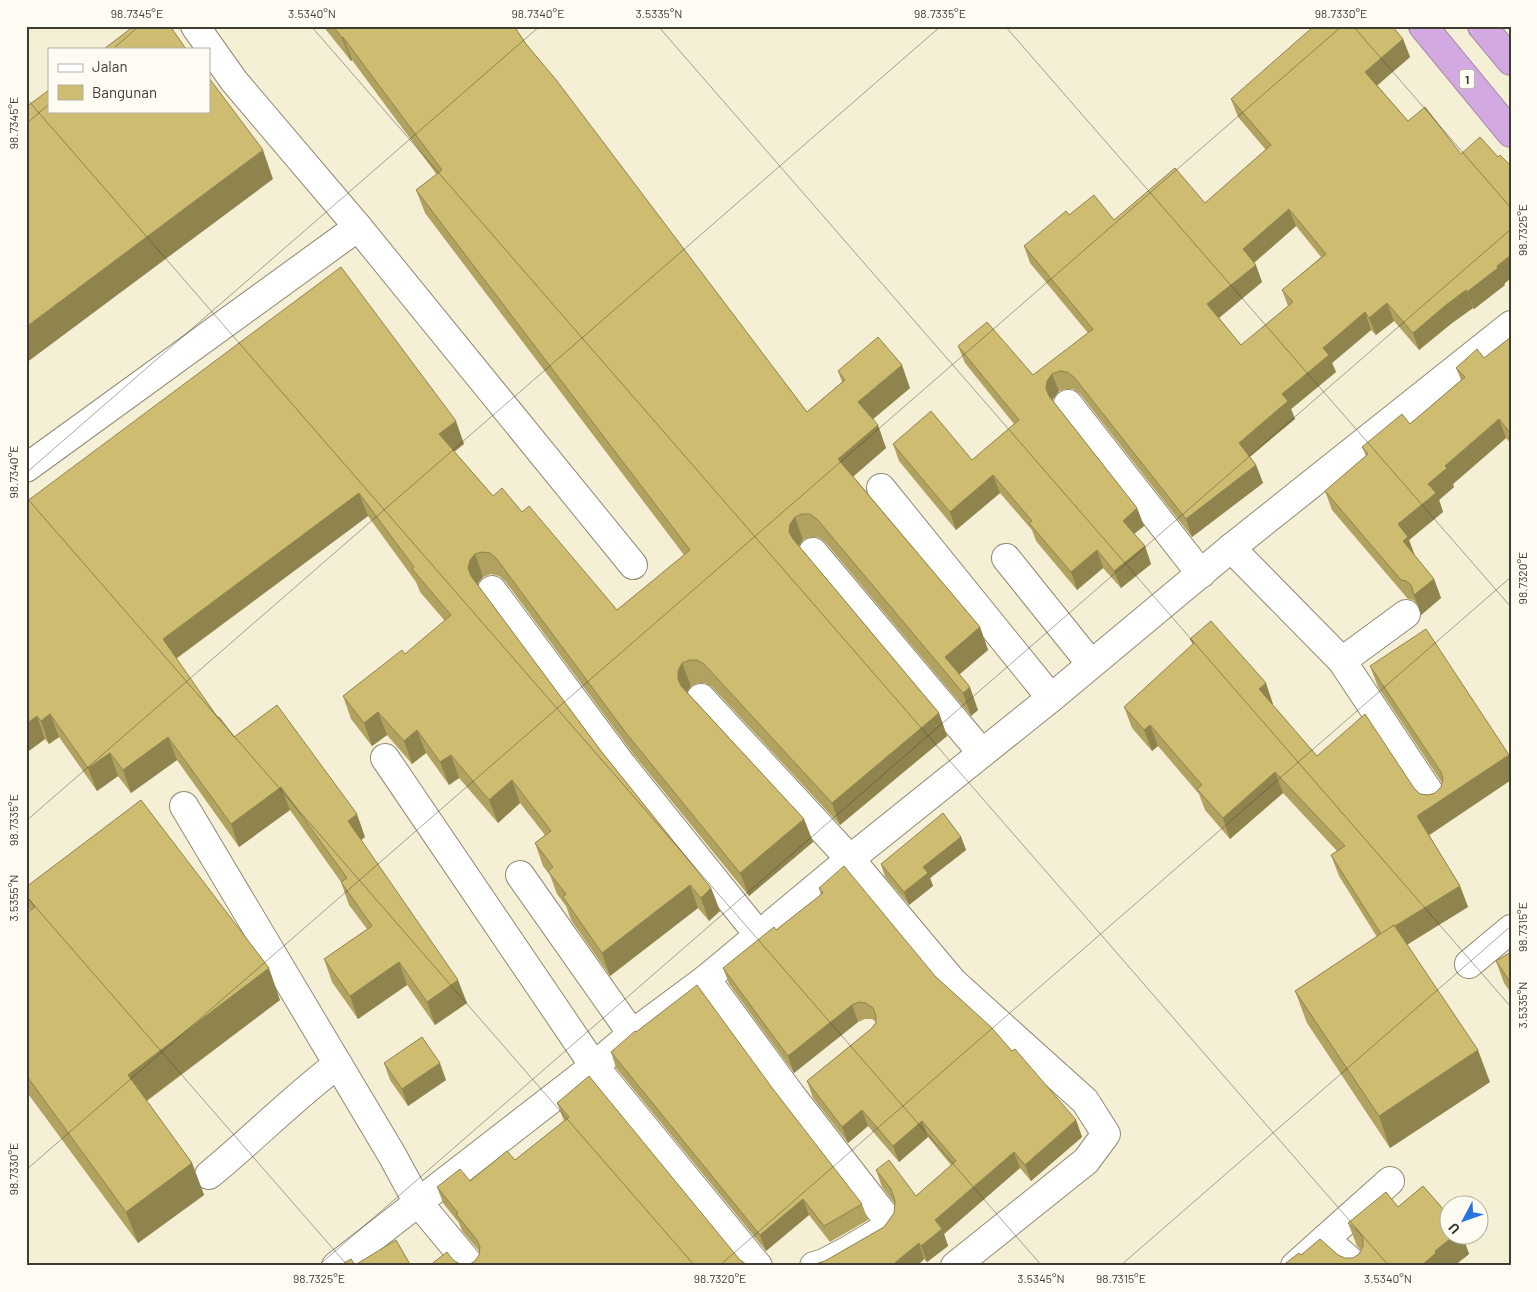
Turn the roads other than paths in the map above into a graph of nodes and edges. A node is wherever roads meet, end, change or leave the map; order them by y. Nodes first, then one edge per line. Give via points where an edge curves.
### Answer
1 (195, 26) edge
2 (1423, 26) edge
3 (1482, 26) edge
4 (1511, 61) edge
5 (1511, 133) edge
6 (358, 227) junction
7 (1511, 325) edge
8 (1068, 404) dead end
9 (26, 468) edge
10 (881, 488) dead end
11 (1231, 548) junction
12 (813, 552) dead end
13 (1006, 558) dead end
14 (632, 565) dead end
15 (1201, 574) junction
16 (492, 590) dead end
17 (1406, 614) dead end
18 (1342, 661) junction
19 (1091, 664) junction
20 (701, 698) dead end
21 (1051, 698) junction
22 (982, 753) junction
23 (385, 758) dead end
24 (1435, 802) edge
25 (184, 806) dead end
26 (850, 859) junction
27 (520, 875) dead end
28 (1511, 929) edge
29 (758, 934) junction
30 (1469, 964) dead end
31 (706, 979) junction
32 (632, 1034) junction
33 (338, 1064) junction
34 (594, 1066) junction
35 (814, 1077) edge
36 (791, 1095) junction
37 (209, 1175) dead end
38 (1390, 1181) dead end
39 (417, 1201) junction
40 (1325, 1239) junction
41 (336, 1266) edge
42 (471, 1266) edge
43 (758, 1266) edge
44 (814, 1266) edge
45 (955, 1266) edge
46 (1295, 1266) edge
47 (1356, 1266) edge

1 - 6 street via 234,81
2 - 5 highway, 1
3 - 4 highway
6 - 9 street
6 - 14 street
7 - 11 street
8 - 15 street
10 - 21 street
11 - 15 street
11 - 18 street
12 - 22 street
13 - 19 street
15 - 19 street
16 - 29 street via 622,765
17 - 18 street
18 - 24 street
19 - 21 street
20 - 26 street
21 - 22 street
22 - 26 street
23 - 34 street
25 - 33 street
26 - 29 street
26 - 45 street via 953,982 1085,1101 1106,1134 1086,1161
27 - 32 street
28 - 30 street
29 - 31 street
31 - 32 street
31 - 36 street
32 - 34 street
33 - 37 street
33 - 39 street
34 - 39 street
34 - 43 street
35 - 36 street
36 - 44 street via 884,1215 886,1222 882,1230
38 - 40 street
39 - 41 street
39 - 42 street
40 - 46 street
40 - 47 street

